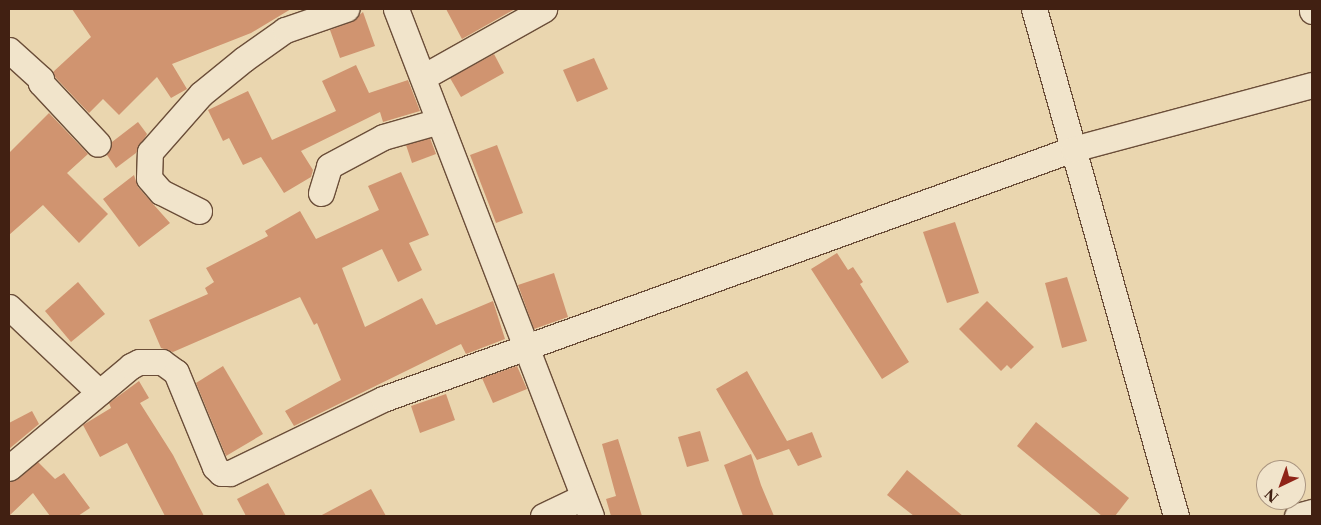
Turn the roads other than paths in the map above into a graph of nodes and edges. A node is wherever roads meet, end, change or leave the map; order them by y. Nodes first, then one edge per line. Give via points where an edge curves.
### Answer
1 (346, 9) edge
2 (396, 9) edge
3 (544, 9) edge
4 (1034, 9) edge
5 (9, 50) edge
6 (423, 77) junction
7 (1312, 85) edge
8 (439, 121) junction
9 (98, 144) dead end
10 (1073, 149) junction
11 (321, 193) dead end
12 (199, 211) dead end
13 (9, 307) edge
14 (526, 346) junction
15 (99, 392) junction
16 (9, 468) edge
17 (587, 507) edge
18 (1312, 512) edge
19 (543, 516) edge
20 (1176, 516) edge
21 (1297, 516) edge

1 - 12 street via 285,30 244,59 201,94 150,152 149,178 161,192
2 - 6 street
3 - 6 street
4 - 10 street
5 - 9 street via 41,79 41,83
6 - 8 street
7 - 10 street
8 - 11 street via 383,138 329,166
8 - 14 street
10 - 14 street
10 - 20 street
13 - 15 street
14 - 15 street via 383,399 230,473 221,473 215,467 176,372 169,365 139,362
14 - 17 street
15 - 16 street
17 - 19 street
18 - 21 street

